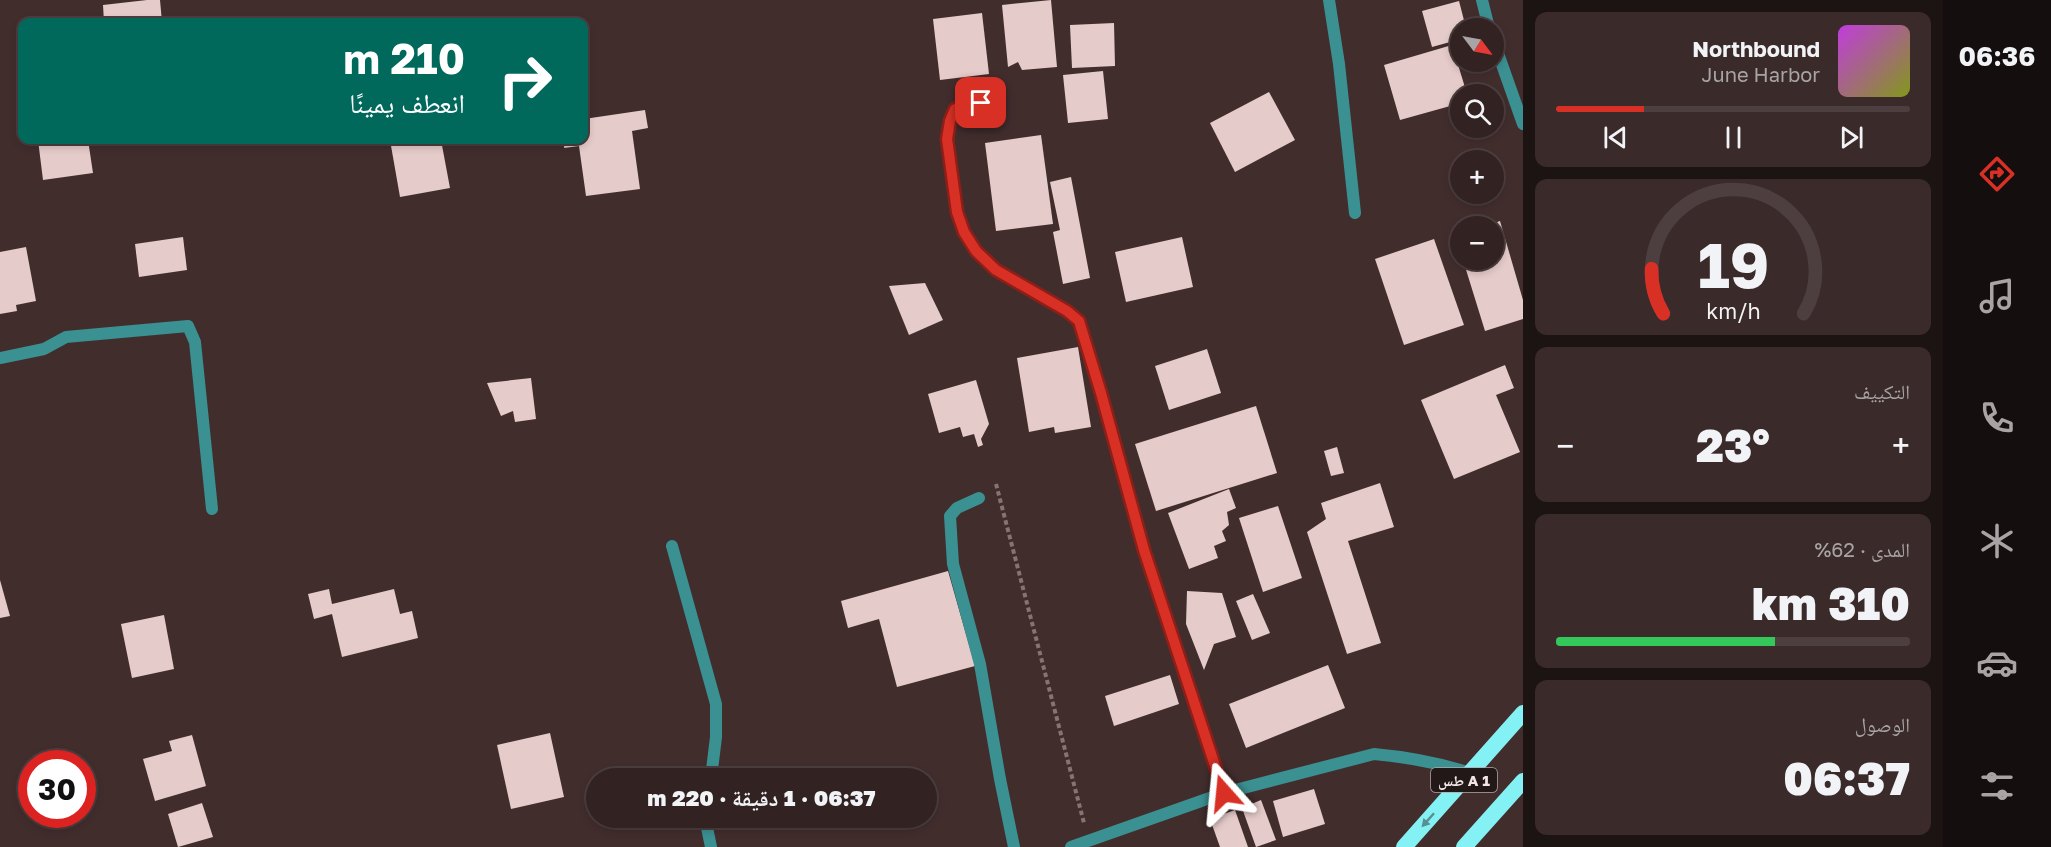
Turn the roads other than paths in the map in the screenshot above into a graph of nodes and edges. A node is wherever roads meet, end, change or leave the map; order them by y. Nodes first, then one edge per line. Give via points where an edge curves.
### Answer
1 (1329, 0) edge
2 (1482, 0) edge
3 (1486, 18) edge
4 (1504, 70) edge
5 (981, 103) dead end
6 (1523, 124) edge
7 (1354, 213) dead end
8 (0, 358) edge
9 (979, 498) dead end
10 (212, 509) dead end
11 (672, 546) dead end
12 (1523, 713) edge
13 (712, 768) edge
14 (1470, 773) junction
15 (1523, 781) edge
16 (1224, 793) junction
17 (707, 828) edge
18 (711, 847) edge
19 (1014, 847) edge
20 (1071, 847) edge
21 (1404, 847) edge
22 (1464, 847) edge

1 - 7 street
2 - 3 street
4 - 6 street
5 - 16 street via 955,109 947,139 957,212 964,232 976,251 996,270 1079,321 1144,550
8 - 10 street via 44,349 66,337 188,326 195,342
9 - 19 street via 957,508 950,516 953,564 980,664
11 - 13 street via 716,704
12 - 14 highway, طس A 1
14 - 16 street via 1442,764 1374,754
14 -> 21 highway, طس A 1
15 - 22 highway, طس A 1
16 - 20 street
17 - 18 street

